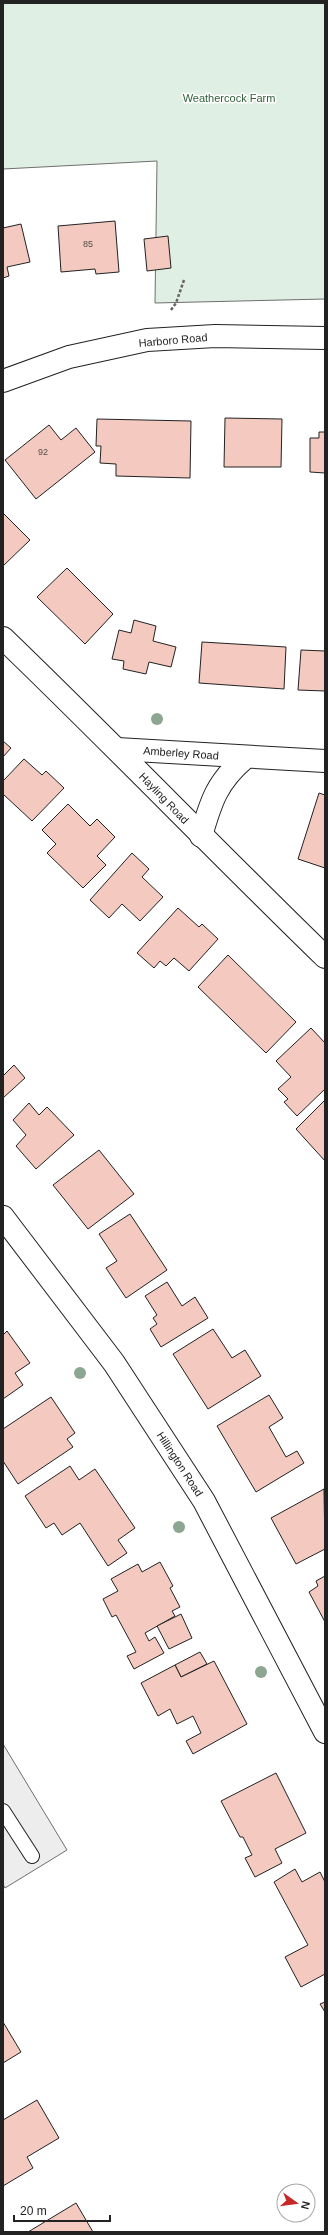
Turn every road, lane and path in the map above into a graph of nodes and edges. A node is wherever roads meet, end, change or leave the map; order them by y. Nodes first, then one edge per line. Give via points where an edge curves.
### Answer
1 (184, 280) dead end
2 (176, 303) dead end
3 (325, 338) edge
4 (3, 381) edge
5 (3, 638) edge
6 (117, 749) junction
7 (245, 758) junction
8 (325, 761) edge
9 (201, 836) junction
10 (325, 957) edge
11 (3, 1217) edge
12 (325, 1732) edge
13 (3, 1811) edge
14 (32, 1856) dead end

1 - 2 path
3 - 4 street, Harboro Road via 215,336 147,340 69,357
5 - 6 street, Hayling Road
6 - 7 street, Amberley Road
6 - 9 street, Hayling Road
7 - 8 street, Amberley Road
7 - 9 street, Amberley Road via 228,773 217,791
9 - 10 street, Hayling Road
11 - 12 street, Hillington Road via 17,1232 114,1363 204,1501
13 - 14 lane

